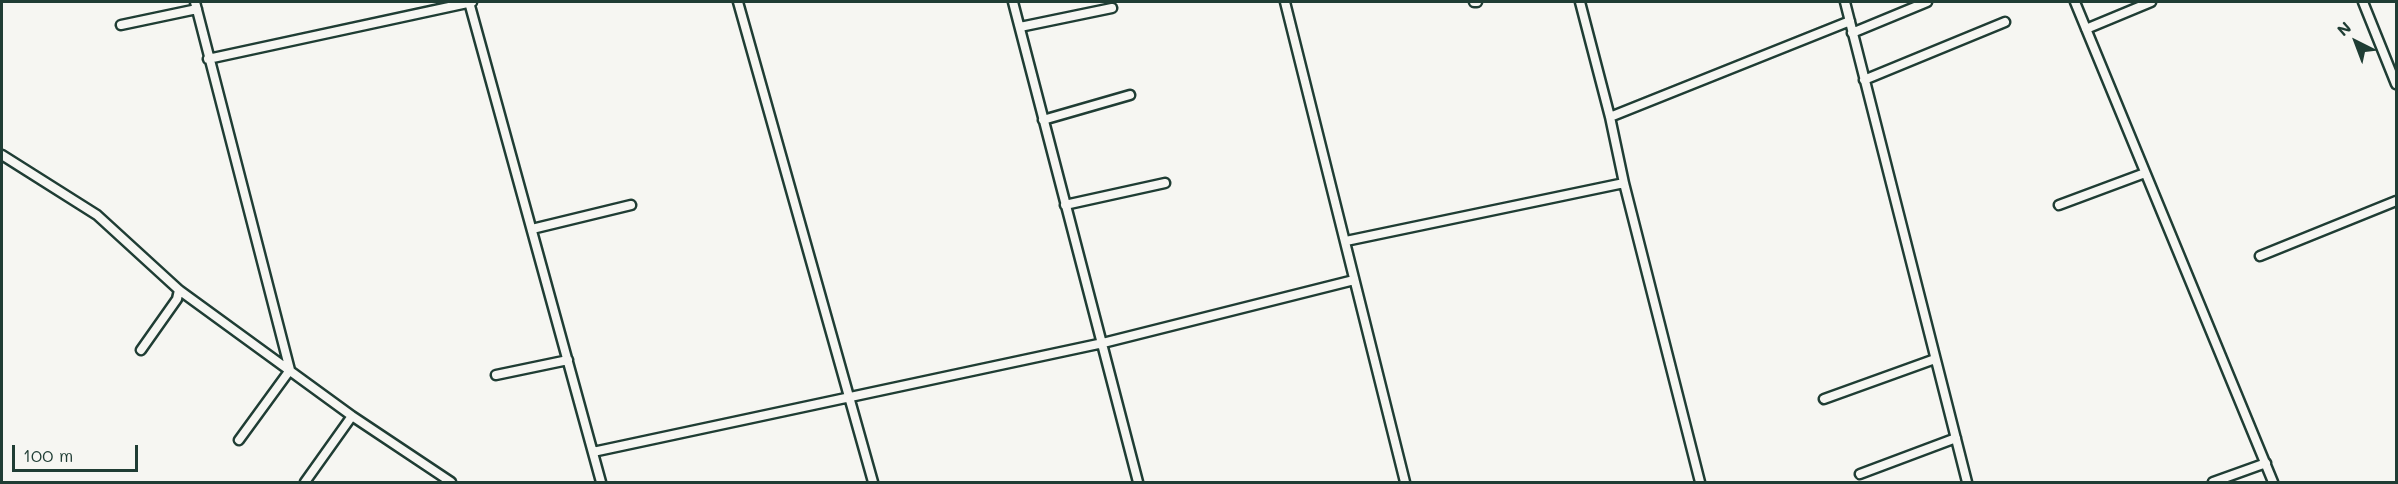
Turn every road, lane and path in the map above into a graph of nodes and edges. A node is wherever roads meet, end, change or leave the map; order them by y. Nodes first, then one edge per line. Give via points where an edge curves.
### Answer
1 (470, 2) edge
2 (738, 2) edge
3 (1013, 2) edge
4 (1285, 2) edge
5 (1580, 2) edge
6 (1845, 2) edge
7 (1927, 2) edge
8 (2075, 2) edge
9 (2151, 2) edge
10 (2363, 2) edge
11 (196, 5) edge
12 (1113, 8) dead end
13 (1850, 21) junction
14 (2005, 22) dead end
15 (121, 25) dead end
16 (1020, 27) junction
17 (2086, 29) junction
18 (1852, 33) junction
19 (208, 59) junction
20 (1864, 80) junction
21 (2397, 84) edge
22 (1130, 95) dead end
23 (1610, 117) junction
24 (1043, 120) junction
25 (2, 155) edge
26 (2145, 173) junction
27 (1165, 183) dead end
28 (1624, 183) junction
29 (2397, 201) edge
30 (631, 205) dead end
31 (1065, 205) junction
32 (2059, 205) dead end
33 (532, 229) junction
34 (1346, 241) junction
35 (2260, 256) dead end
36 (1354, 280) junction
37 (179, 290) junction
38 (1103, 343) junction
39 (141, 350) dead end
40 (1935, 359) junction
41 (568, 360) junction
42 (290, 370) junction
43 (496, 375) dead end
44 (850, 397) junction
45 (1824, 399) dead end
46 (352, 416) junction
47 (1956, 438) junction
48 (239, 440) dead end
49 (593, 452) junction
50 (2266, 463) junction
51 (1860, 474) dead end
52 (305, 483) edge
53 (451, 483) edge
54 (601, 483) edge
55 (873, 483) edge
56 (1138, 483) edge
57 (1405, 483) edge
58 (1700, 483) edge
59 (1967, 483) edge
60 (2213, 483) edge
61 (2273, 483) edge

1 - 19 street
1 - 33 street
2 - 44 street
3 - 16 street
4 - 34 street
5 - 23 street
6 - 13 street
7 - 18 street
8 - 17 street
9 - 17 street
10 - 21 street
11 - 15 street
11 - 19 street
12 - 16 street
13 - 18 street
13 - 23 street
14 - 20 street
16 - 24 street
17 - 26 street
18 - 20 street
19 - 42 street
20 - 40 street
22 - 24 street
23 - 28 street
24 - 31 street
25 - 37 street via 97,215
26 - 32 street
26 - 50 street
27 - 31 street
28 - 34 street
28 - 58 street
29 - 35 street
30 - 33 street
31 - 38 street
33 - 41 street
34 - 36 street
36 - 38 street
36 - 57 street
37 - 39 street via 177,299
37 - 42 street
38 - 44 street
38 - 56 street
40 - 45 street
40 - 47 street
41 - 43 street
41 - 49 street
42 - 46 street
42 - 48 street
44 - 49 street
44 - 55 street
46 - 52 street
46 - 53 street
47 - 51 street
47 - 59 street
49 - 54 street
50 - 60 street
50 - 61 street

